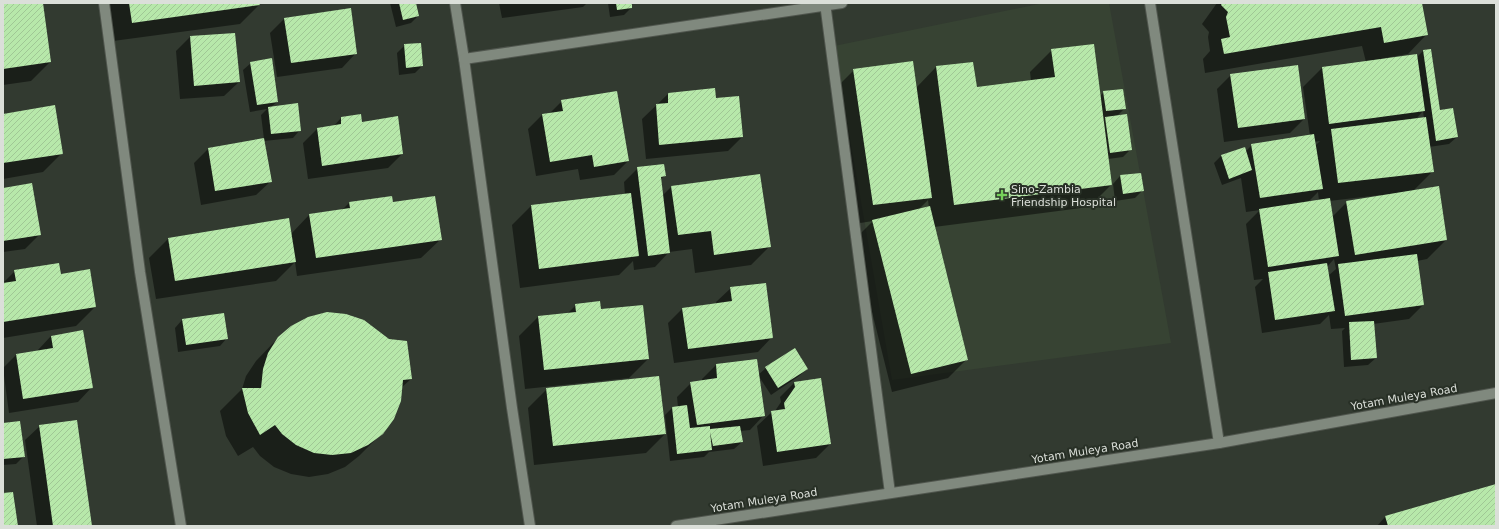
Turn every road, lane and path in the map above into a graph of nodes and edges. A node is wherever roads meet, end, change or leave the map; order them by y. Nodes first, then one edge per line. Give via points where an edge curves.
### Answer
1 (104, 3) edge
2 (455, 3) edge
3 (842, 3) edge
4 (1150, 3) edge
5 (825, 4) edge
6 (464, 59) junction
7 (1496, 393) edge
8 (1219, 443) junction
9 (890, 493) junction
10 (181, 526) edge
11 (530, 526) edge
12 (676, 526) edge

1 - 10 street via 140,272
2 - 6 street
3 - 5 street
4 - 8 street
5 - 6 street
5 - 9 street
6 - 11 street
7 - 8 street, Yotam Muleya Road
8 - 9 street, Yotam Muleya Road
9 - 12 street, Yotam Muleya Road

